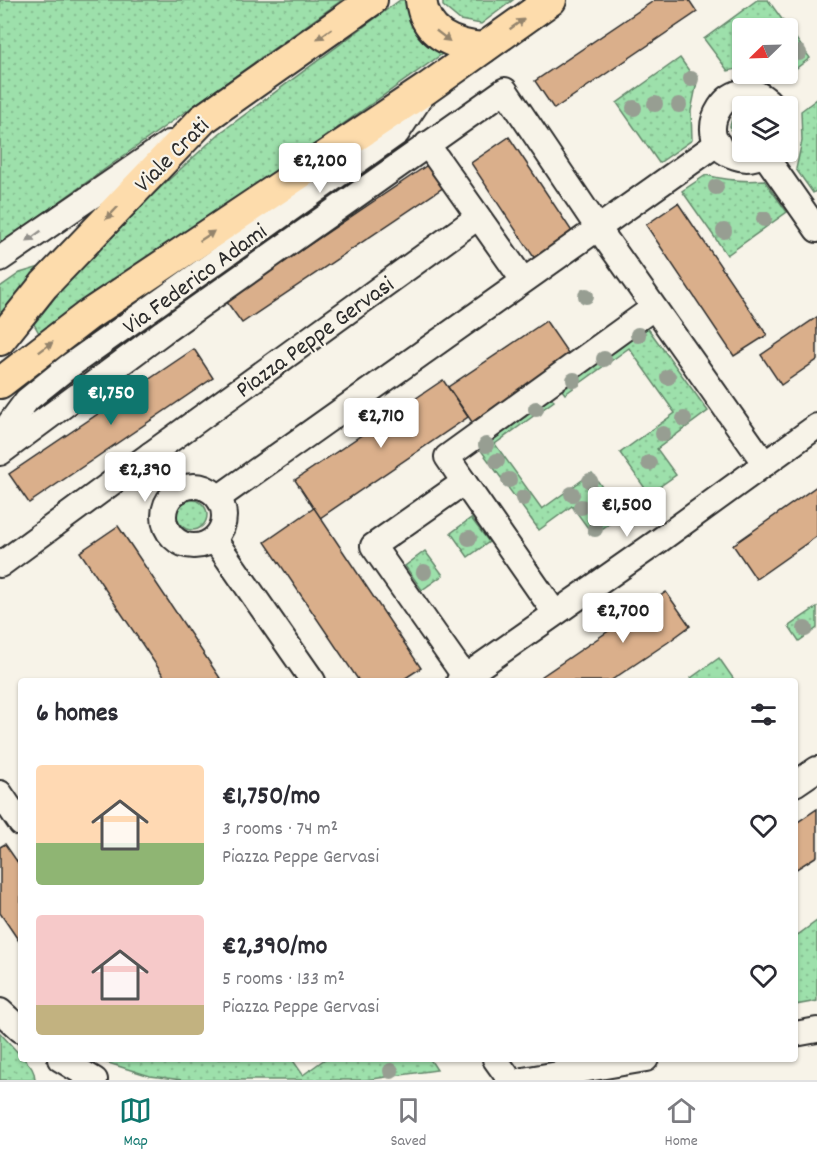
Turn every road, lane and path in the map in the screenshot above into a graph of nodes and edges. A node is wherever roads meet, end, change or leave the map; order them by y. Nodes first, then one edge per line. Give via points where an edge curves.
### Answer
1 (372, 0) edge
2 (421, 0) edge
3 (551, 0) edge
4 (483, 48) junction
5 (426, 89) junction
6 (761, 96) edge
7 (203, 119) junction
8 (718, 143) junction
9 (427, 144) junction
10 (732, 155) edge
11 (773, 162) edge
12 (478, 217) junction
13 (813, 217) edge
14 (598, 228) junction
15 (0, 259) edge
16 (524, 280) junction
17 (653, 308) junction
18 (0, 340) edge
19 (0, 383) edge
20 (817, 426) edge
21 (0, 452) edge
22 (151, 454) junction
23 (765, 464) junction
24 (464, 482) junction
25 (178, 491) junction
26 (218, 498) junction
27 (214, 539) junction
28 (0, 565) edge
29 (555, 613) junction
30 (311, 678) edge
31 (461, 678) edge
32 (463, 678) edge
33 (817, 769) edge
34 (798, 782) edge
35 (0, 793) edge
36 (18, 820) edge
37 (0, 1011) edge
38 (18, 1027) edge
39 (817, 1030) edge
40 (798, 1033) edge
41 (65, 1062) edge
42 (497, 1062) edge
43 (628, 1062) edge
44 (95, 1080) edge
45 (510, 1080) edge
46 (523, 1080) edge

1 -> 7 main road, Viale Crati
2 -> 4 main road via 426,18 437,33 450,42
4 -> 3 main road, Via Federico Adami
4 - 5 main road, Via Federico Adami
19 -> 5 main road, Via Federico Adami via 87,316
5 - 21 street, Via Federico Adami via 397,133 27,400 7,427
6 - 8 street via 742,93 722,103 713,123
7 -> 15 street
7 -> 18 main road, Viale Crati via 44,285
8 - 10 street
8 - 14 street
9 - 12 street
9 - 14 street via 506,90
9 - 21 street
11 - 13 street
12 - 16 street
12 - 22 street, Piazza Peppe Gervasi
14 - 16 street
14 - 17 street
16 - 26 street
17 - 23 street
17 - 24 street via 447,457
20 - 23 street
22 - 25 street
22 - 28 street, Piazza Peppe Gervasi
23 - 29 street
24 - 29 street
24 - 31 street via 373,546
25 - 26 street via 198,486
25 - 27 street via 166,505 165,524 169,532 175,540 193,547
26 - 27 street via 224,525
27 - 30 street
29 - 32 street
33 - 34 street
35 - 36 street
37 - 38 street
39 - 40 street
41 - 44 street
42 - 45 street
43 - 46 street

